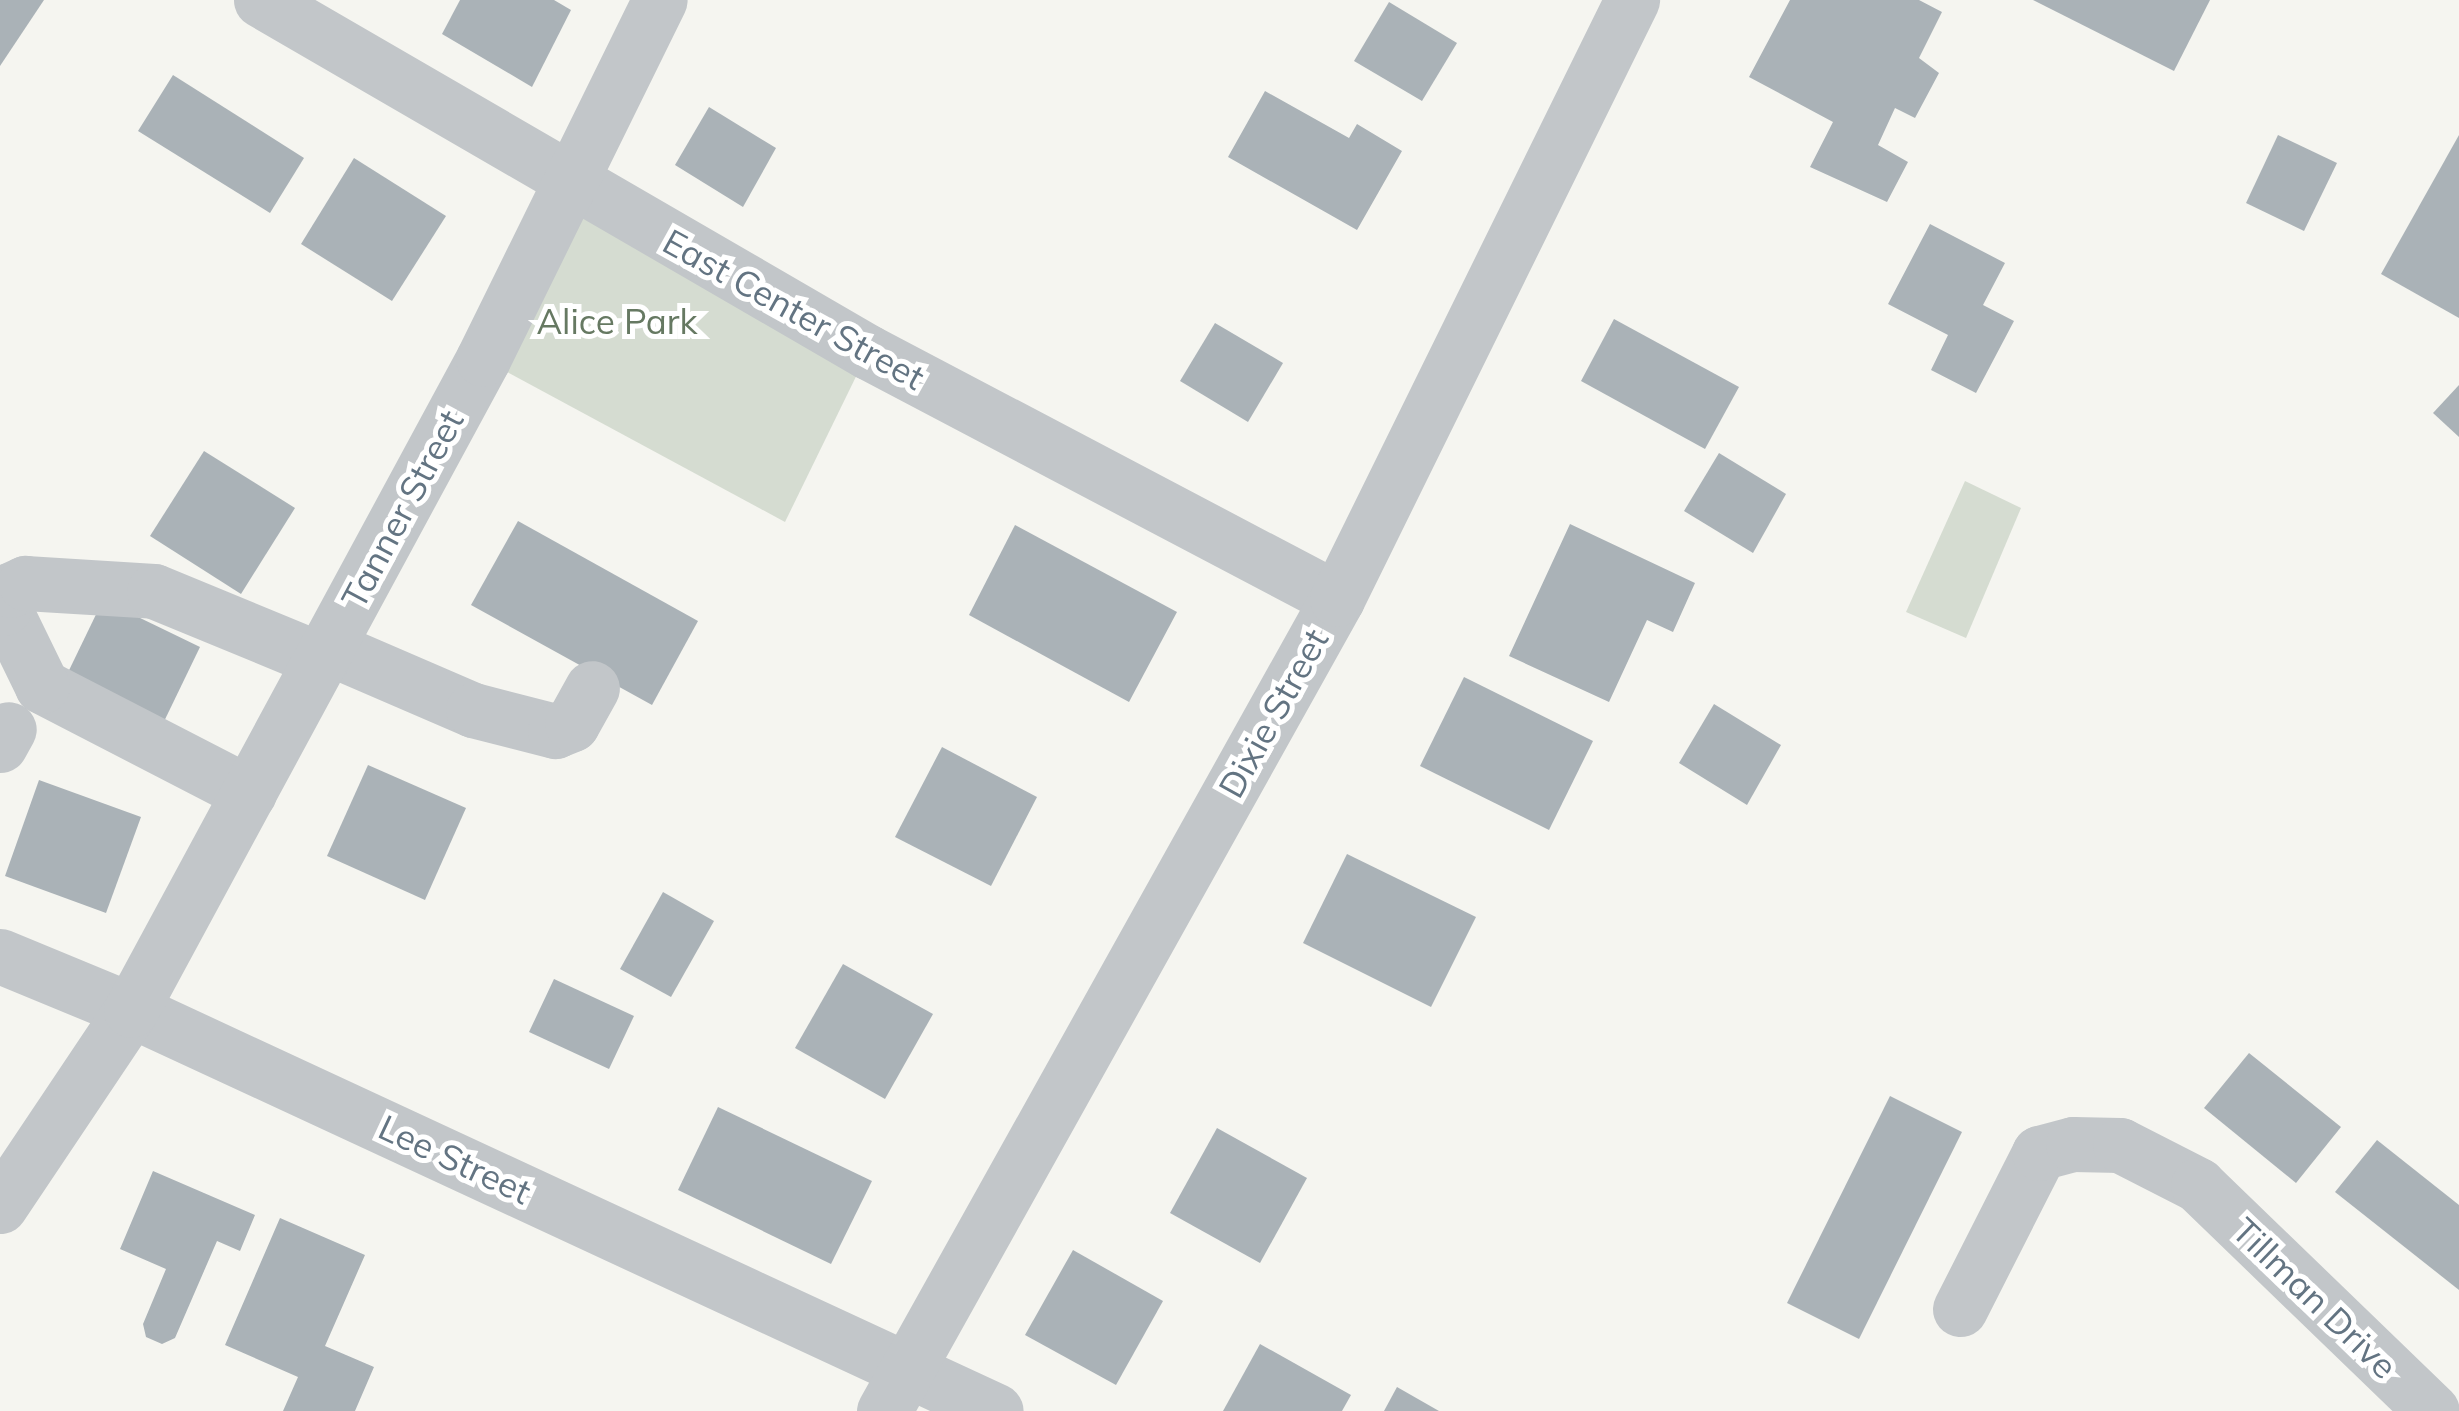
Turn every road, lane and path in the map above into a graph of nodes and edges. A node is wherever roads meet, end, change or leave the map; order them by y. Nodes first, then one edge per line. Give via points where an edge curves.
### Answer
1 (261, 0) edge
2 (660, 0) edge
3 (1632, 0) edge
4 (570, 183) junction
5 (1337, 599) junction
6 (324, 654) junction
7 (592, 688) dead end
8 (248, 793) junction
9 (0, 956) edge
10 (131, 1010) junction
11 (0, 1206) edge
12 (1960, 1310) dead end
13 (896, 1389) edge
14 (996, 1411) edge
15 (2432, 1411) edge

1 - 4 street, East Center Street
2 - 4 street, Tanner Street
3 - 5 street, Dixie Street
4 - 5 street, East Center Street via 868,352
4 - 6 street, Tanner Street
5 - 13 street, Dixie Street
6 - 7 street via 473,710 555,731 572,724
6 - 8 street, Tanner Street
6 - 8 street via 154,591 25,583 10,590 9,621 42,686
8 - 10 street, Tanner Street
9 - 10 street, Lee Street
10 - 11 street, Tanner Street
10 - 13 street, Lee Street
12 - 15 street, Tillman Drive via 2038,1153 2073,1144 2120,1145 2198,1185
13 - 14 street, Lee Street

